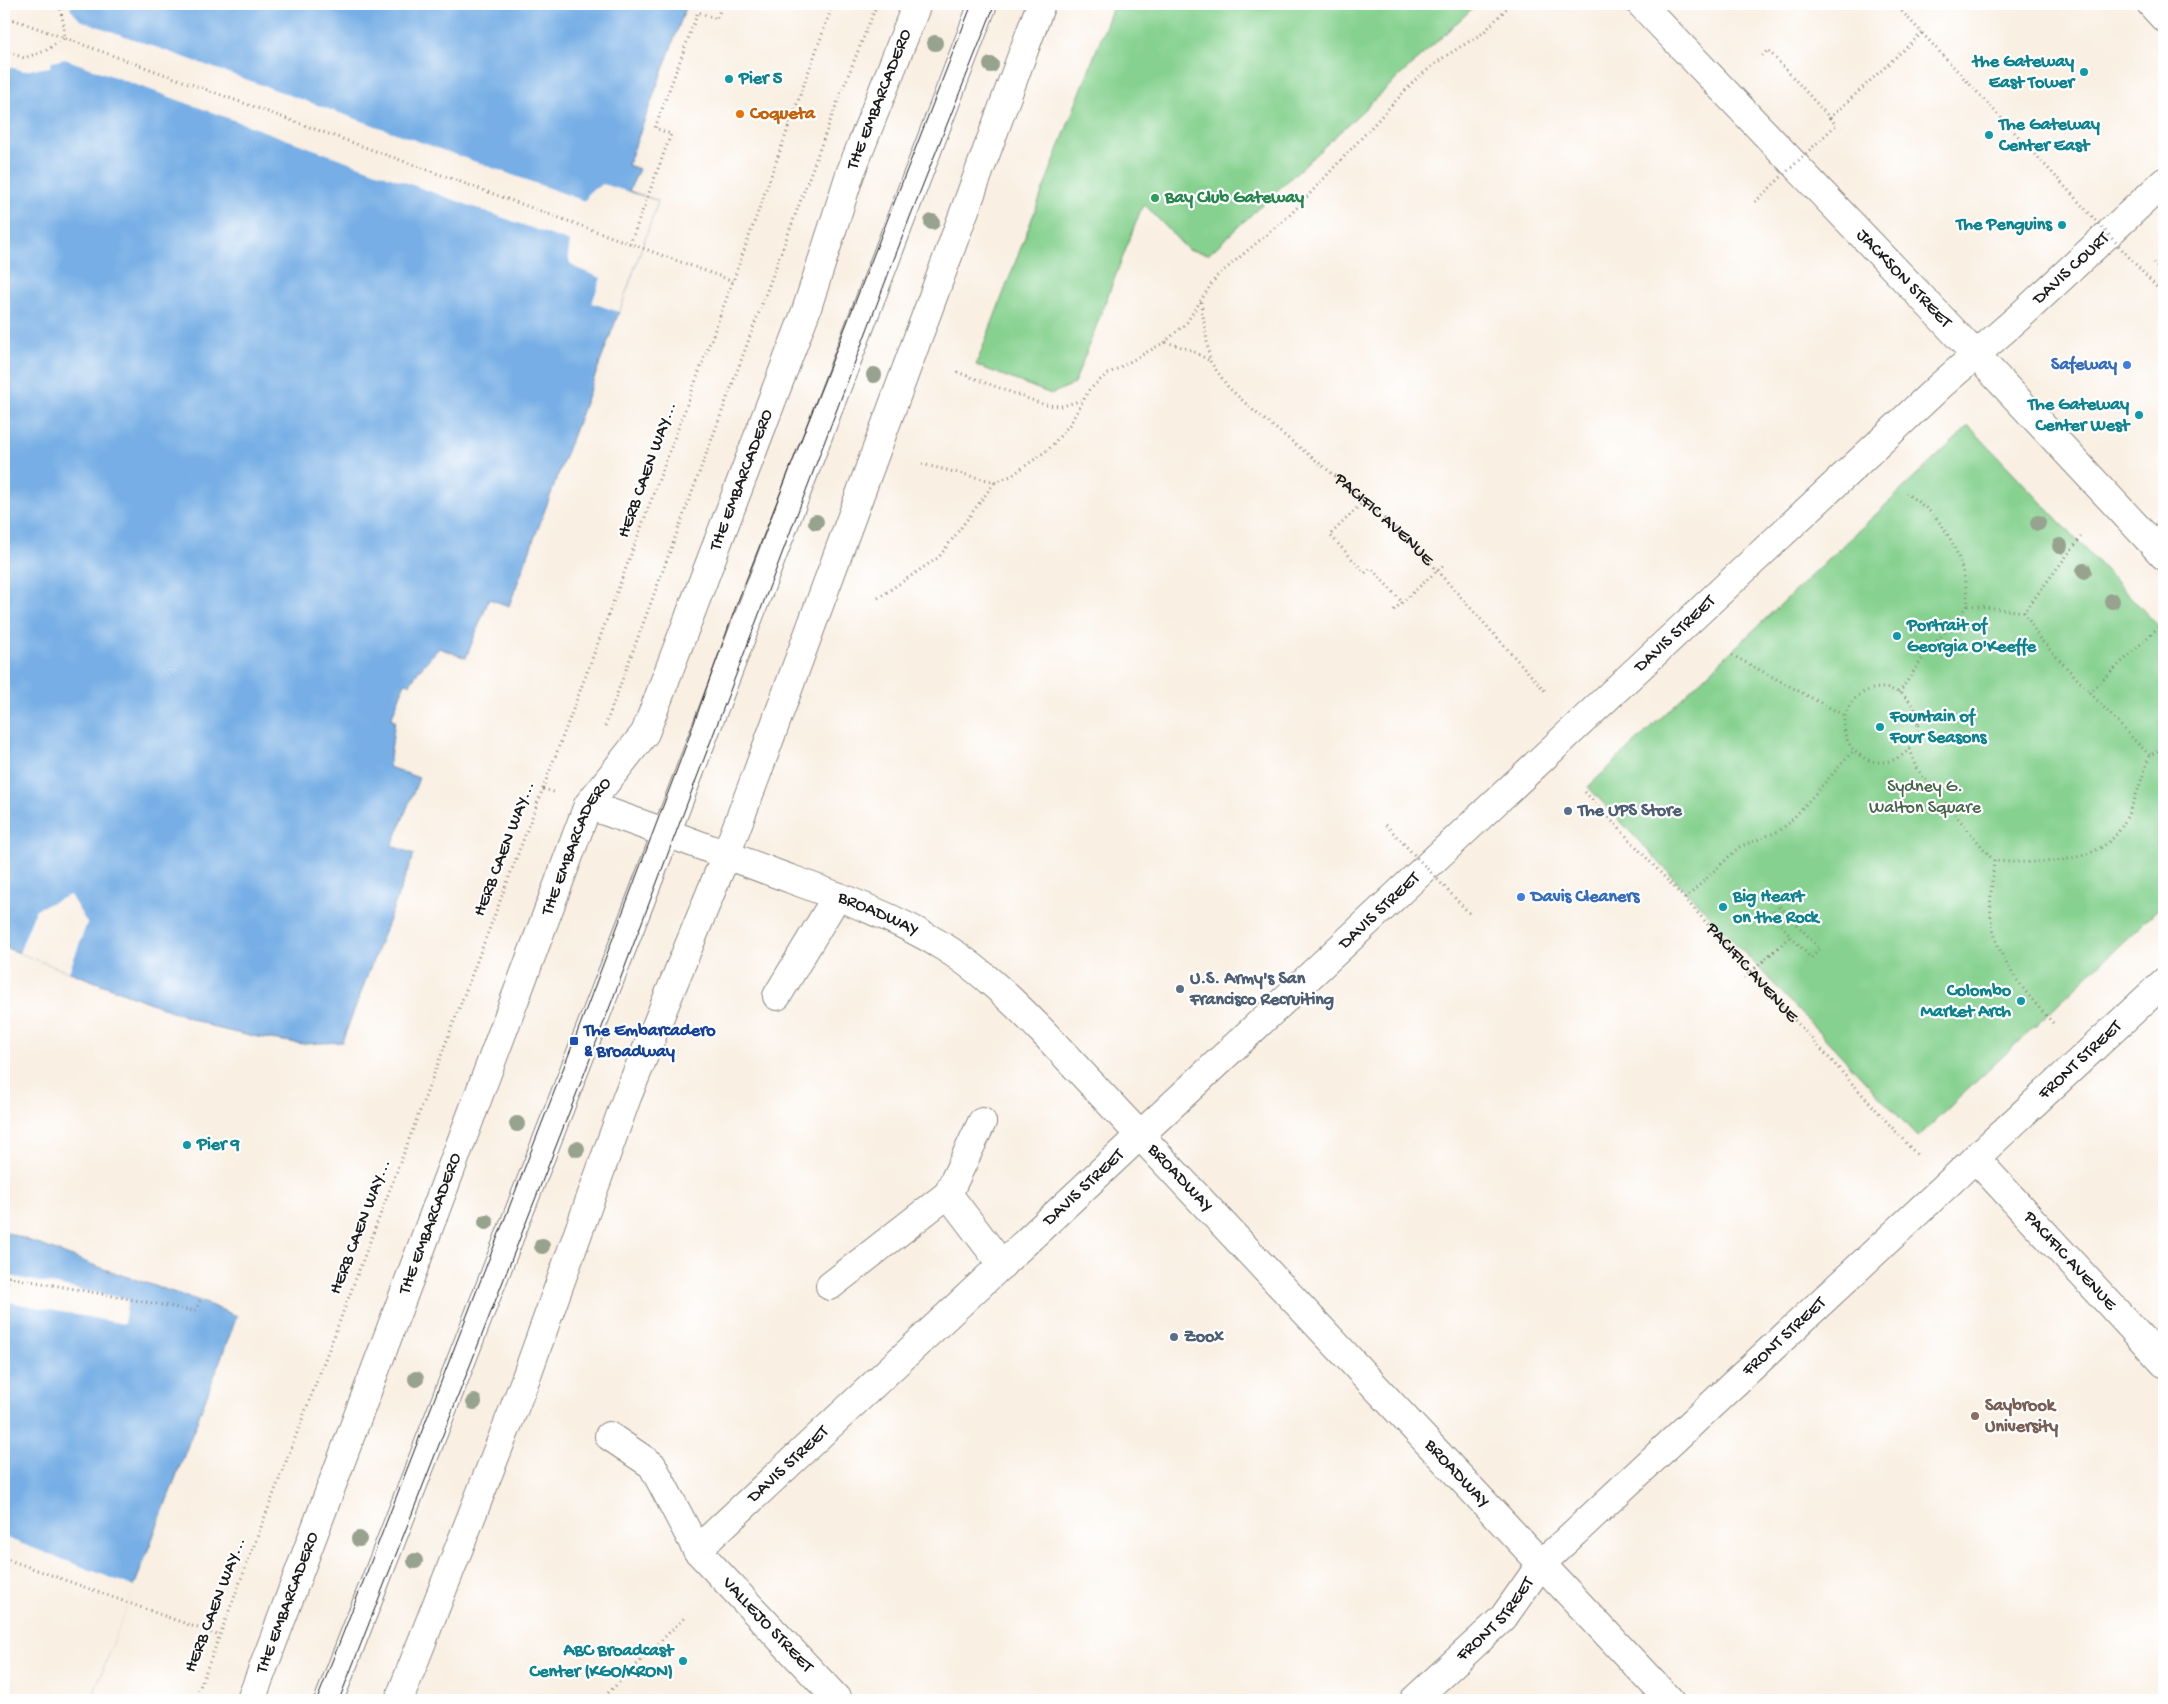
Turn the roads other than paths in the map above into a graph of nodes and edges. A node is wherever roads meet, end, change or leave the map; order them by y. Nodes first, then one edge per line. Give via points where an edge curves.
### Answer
1 (917, 4) edge
2 (983, 4) edge
3 (1041, 4) edge
4 (1641, 4) edge
5 (2151, 4) edge
6 (2164, 18) edge
7 (2164, 182) edge
8 (1977, 355) junction
9 (2164, 556) edge
10 (588, 805) junction
11 (666, 833) junction
12 (726, 855) junction
13 (837, 896) junction
14 (2164, 982) edge
15 (777, 996) dead end
16 (982, 1122) dead end
17 (1140, 1135) junction
18 (1975, 1158) junction
19 (948, 1194) junction
20 (1002, 1265) junction
21 (830, 1286) dead end
22 (2164, 1363) edge
23 (609, 1436) dead end
24 (697, 1550) junction
25 (1541, 1564) junction
26 (251, 1700) edge
27 (329, 1700) edge
28 (400, 1700) edge
29 (838, 1700) edge
30 (1414, 1700) edge
31 (1669, 1700) edge

1 - 10 main road, THE EMBARCADERO via 850,174 806,311 645,733
2 - 11 main road
3 - 12 main road
4 - 8 main road, JACKSON STREET
5 - 6 main road
7 - 8 main road, DAVIS COURT
8 - 9 main road, JACKSON STREET
8 - 17 main road, DAVIS STREET via 1940,386
10 - 11 main road, BROADWAY
10 - 26 main road, THE EMBARCADERO
11 - 12 main road, BROADWAY
11 - 27 main road
12 - 13 main road, BROADWAY
12 - 28 main road via 627,1097 524,1383
13 - 15 main road
13 - 17 main road, BROADWAY via 908,927 981,974 1015,1003
14 - 18 main road, FRONT STREET
16 - 19 main road
17 - 20 main road, DAVIS STREET
17 - 25 main road, BROADWAY
18 - 22 main road, PACIFIC AVENUE
18 - 25 main road, FRONT STREET
19 - 20 main road
19 - 21 main road
20 - 24 main road, DAVIS STREET
23 - 24 main road, VALLEJO STREET via 652,1465
24 - 29 main road, VALLEJO STREET
25 - 30 main road, FRONT STREET via 1503,1618
25 - 31 main road, BROADWAY

